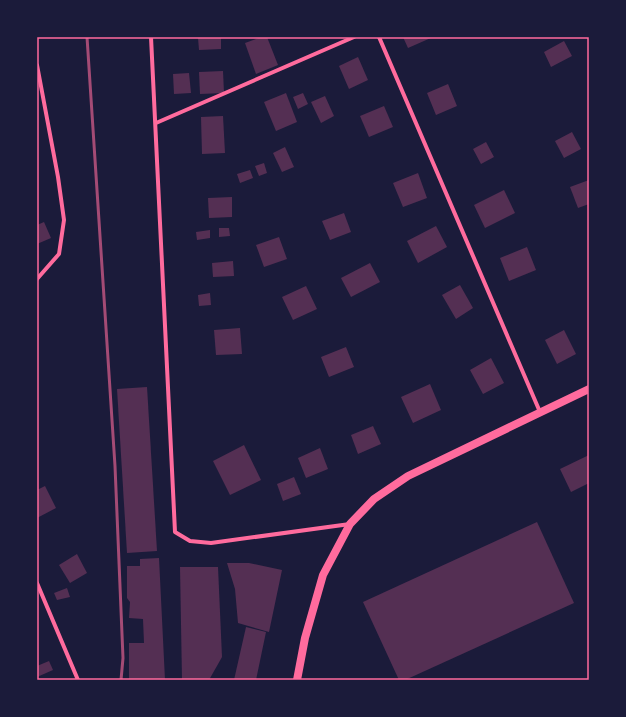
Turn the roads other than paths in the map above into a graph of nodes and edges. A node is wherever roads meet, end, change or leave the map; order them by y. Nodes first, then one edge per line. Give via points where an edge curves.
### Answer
1 (151, 37) edge
2 (354, 37) edge
3 (379, 37) edge
4 (37, 65) edge
5 (156, 123) junction
6 (38, 279) edge
7 (589, 389) edge
8 (540, 413) junction
9 (350, 524) junction
10 (37, 583) edge
11 (78, 680) edge
12 (297, 680) edge

1 - 5 street
2 - 5 street
3 - 8 street
4 - 6 street via 64,220 59,254
5 - 9 street via 175,532 190,541 211,543
7 - 8 main road
8 - 9 main road via 408,476 374,499
9 - 12 main road via 323,574
10 - 11 street

